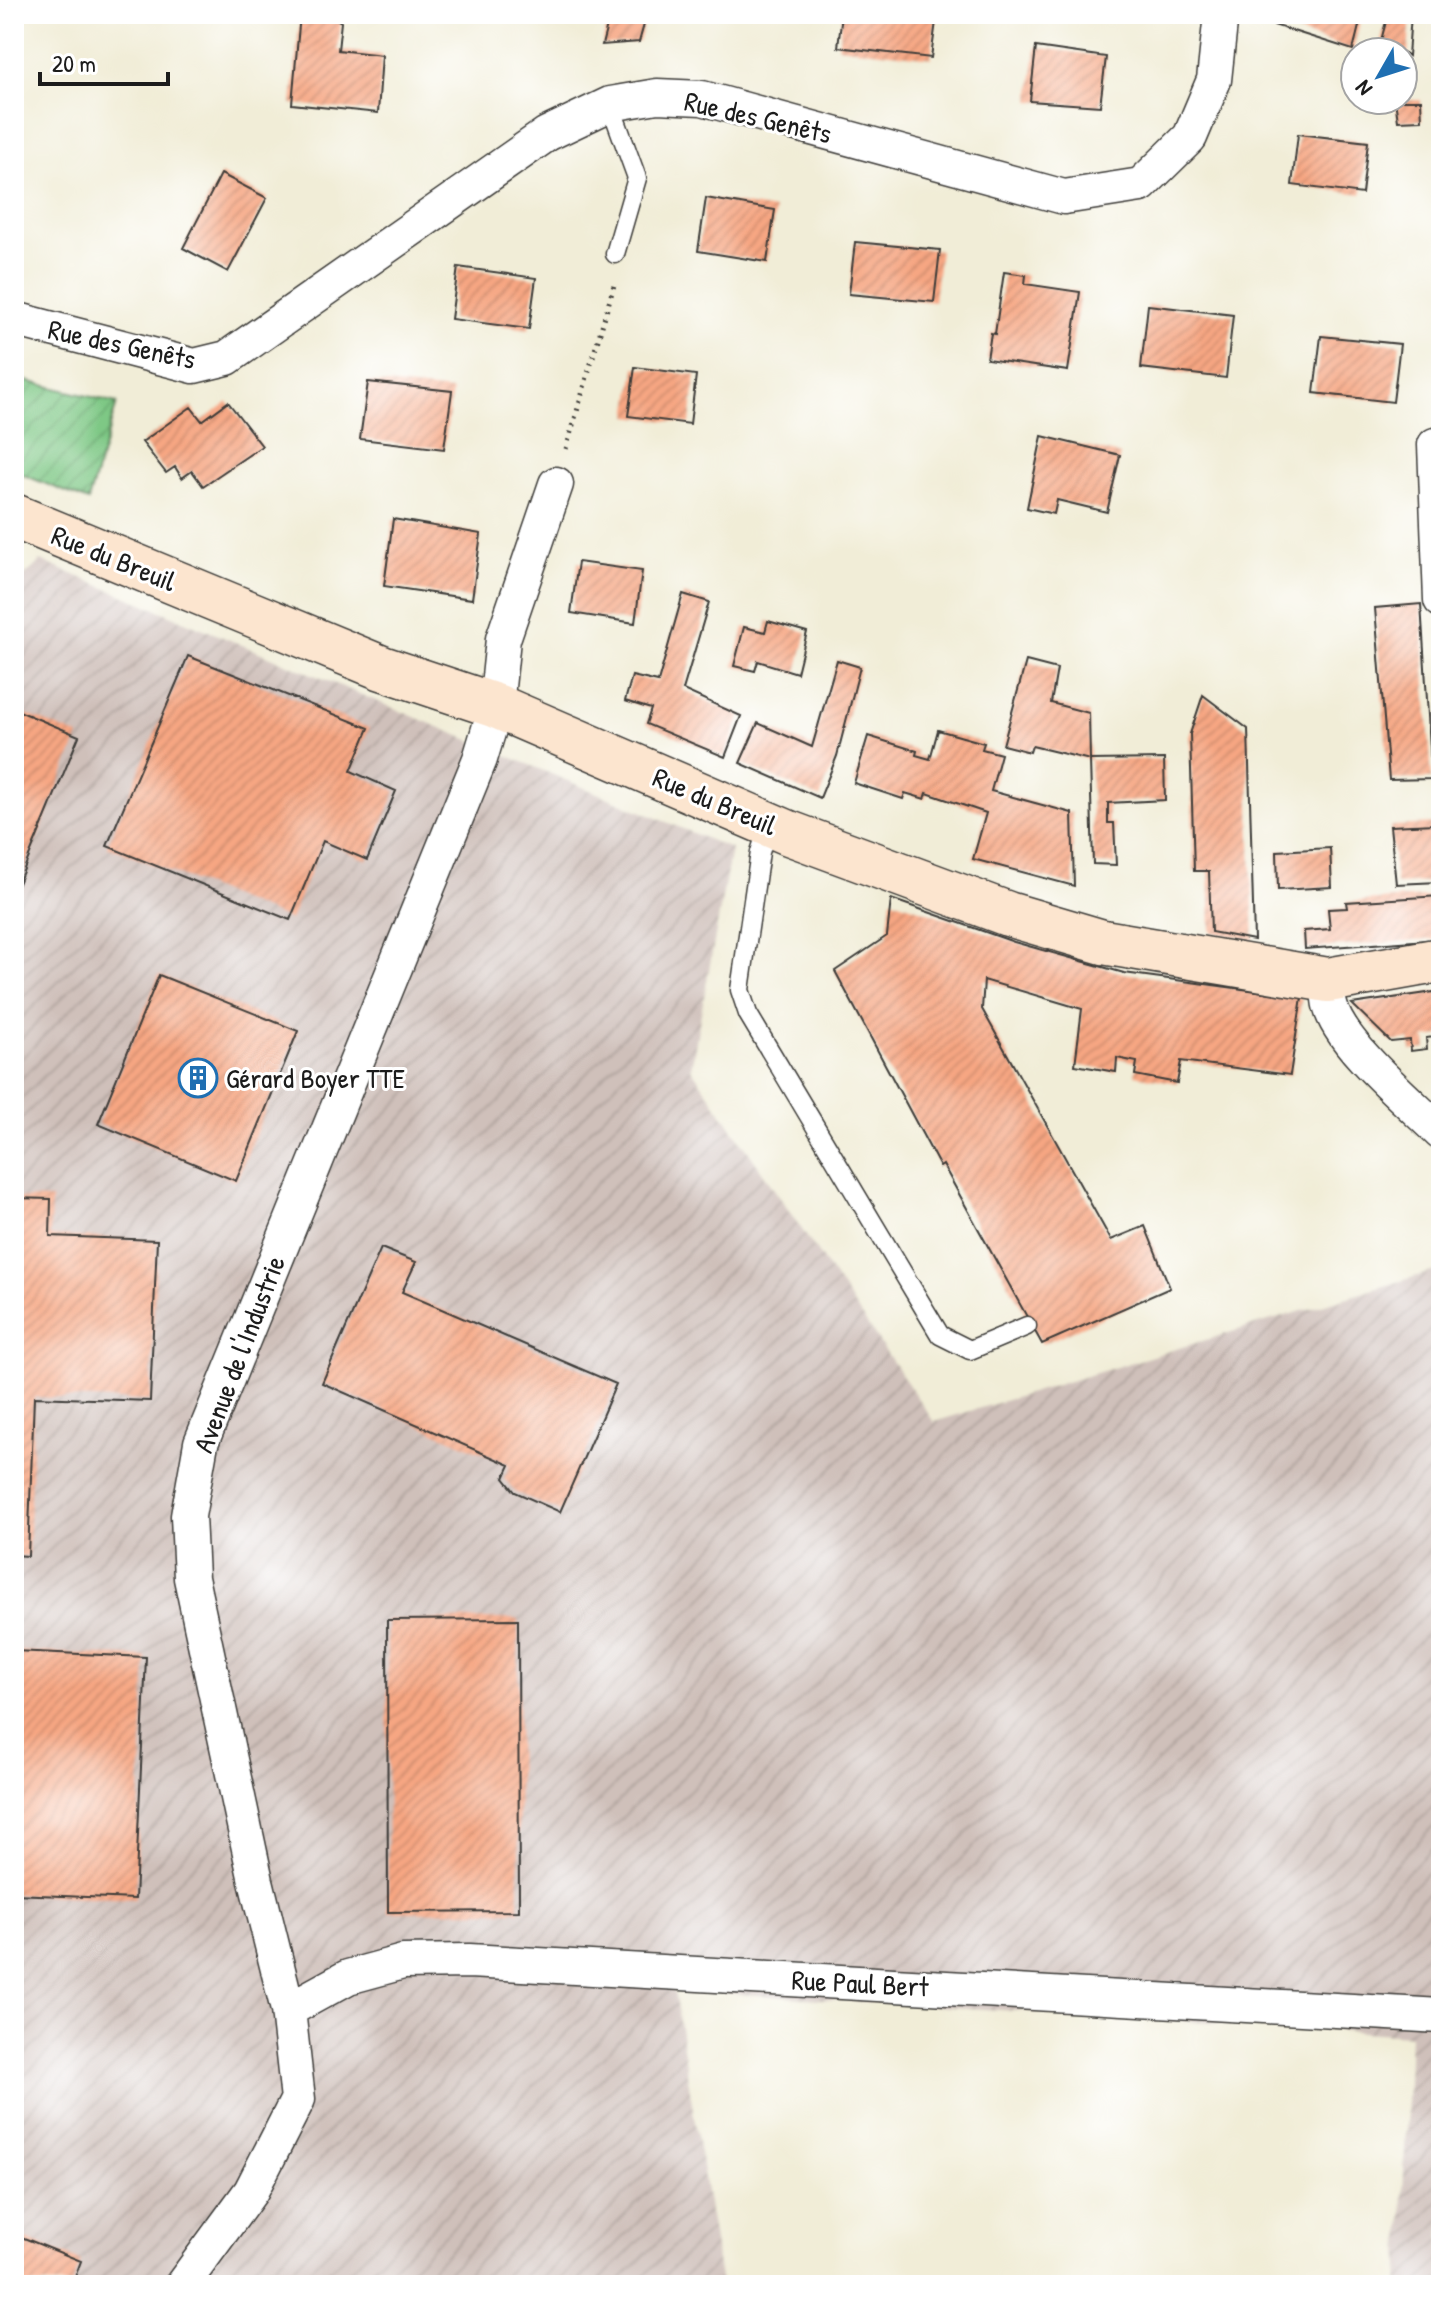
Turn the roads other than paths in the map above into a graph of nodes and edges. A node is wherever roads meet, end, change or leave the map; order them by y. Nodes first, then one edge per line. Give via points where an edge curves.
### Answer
1 (1221, 14) edge
2 (610, 104) junction
3 (615, 254) road end
4 (14, 319) edge
5 (1435, 445) dead end
6 (556, 484) road end
7 (14, 516) edge
8 (1441, 600) edge
9 (496, 706) junction
10 (769, 825) junction
11 (1441, 960) edge
12 (1328, 980) junction
13 (1441, 1133) edge
14 (1027, 1326) dead end
15 (288, 2010) junction
16 (1441, 2016) edge
17 (182, 2285) edge

1 - 2 street, Rue des Genêts via 1214,80 1190,137 1141,185 1064,197 702,98 657,96
2 - 3 lane via 637,178
2 - 4 street, Rue des Genêts via 547,134 227,358 194,366
5 - 8 street
6 - 9 street, Avenue de l'Industrie via 503,639
7 - 9 street, Rue du Breuil via 382,668
9 - 10 street, Rue du Breuil
9 - 15 street, Avenue de l'Industrie via 480,759 201,1443 188,1516 191,1578
10 - 12 street, Rue du Breuil via 1008,914 1103,942
10 - 14 lane via 760,852 740,990 748,1014 940,1335 970,1350
11 - 12 street, Rue du Breuil
12 - 13 street via 1338,1025
15 - 16 street, Rue Paul Bert via 348,1977 403,1962 469,1961
15 - 17 street, Avenue de l'Industrie via 298,2099 251,2191

